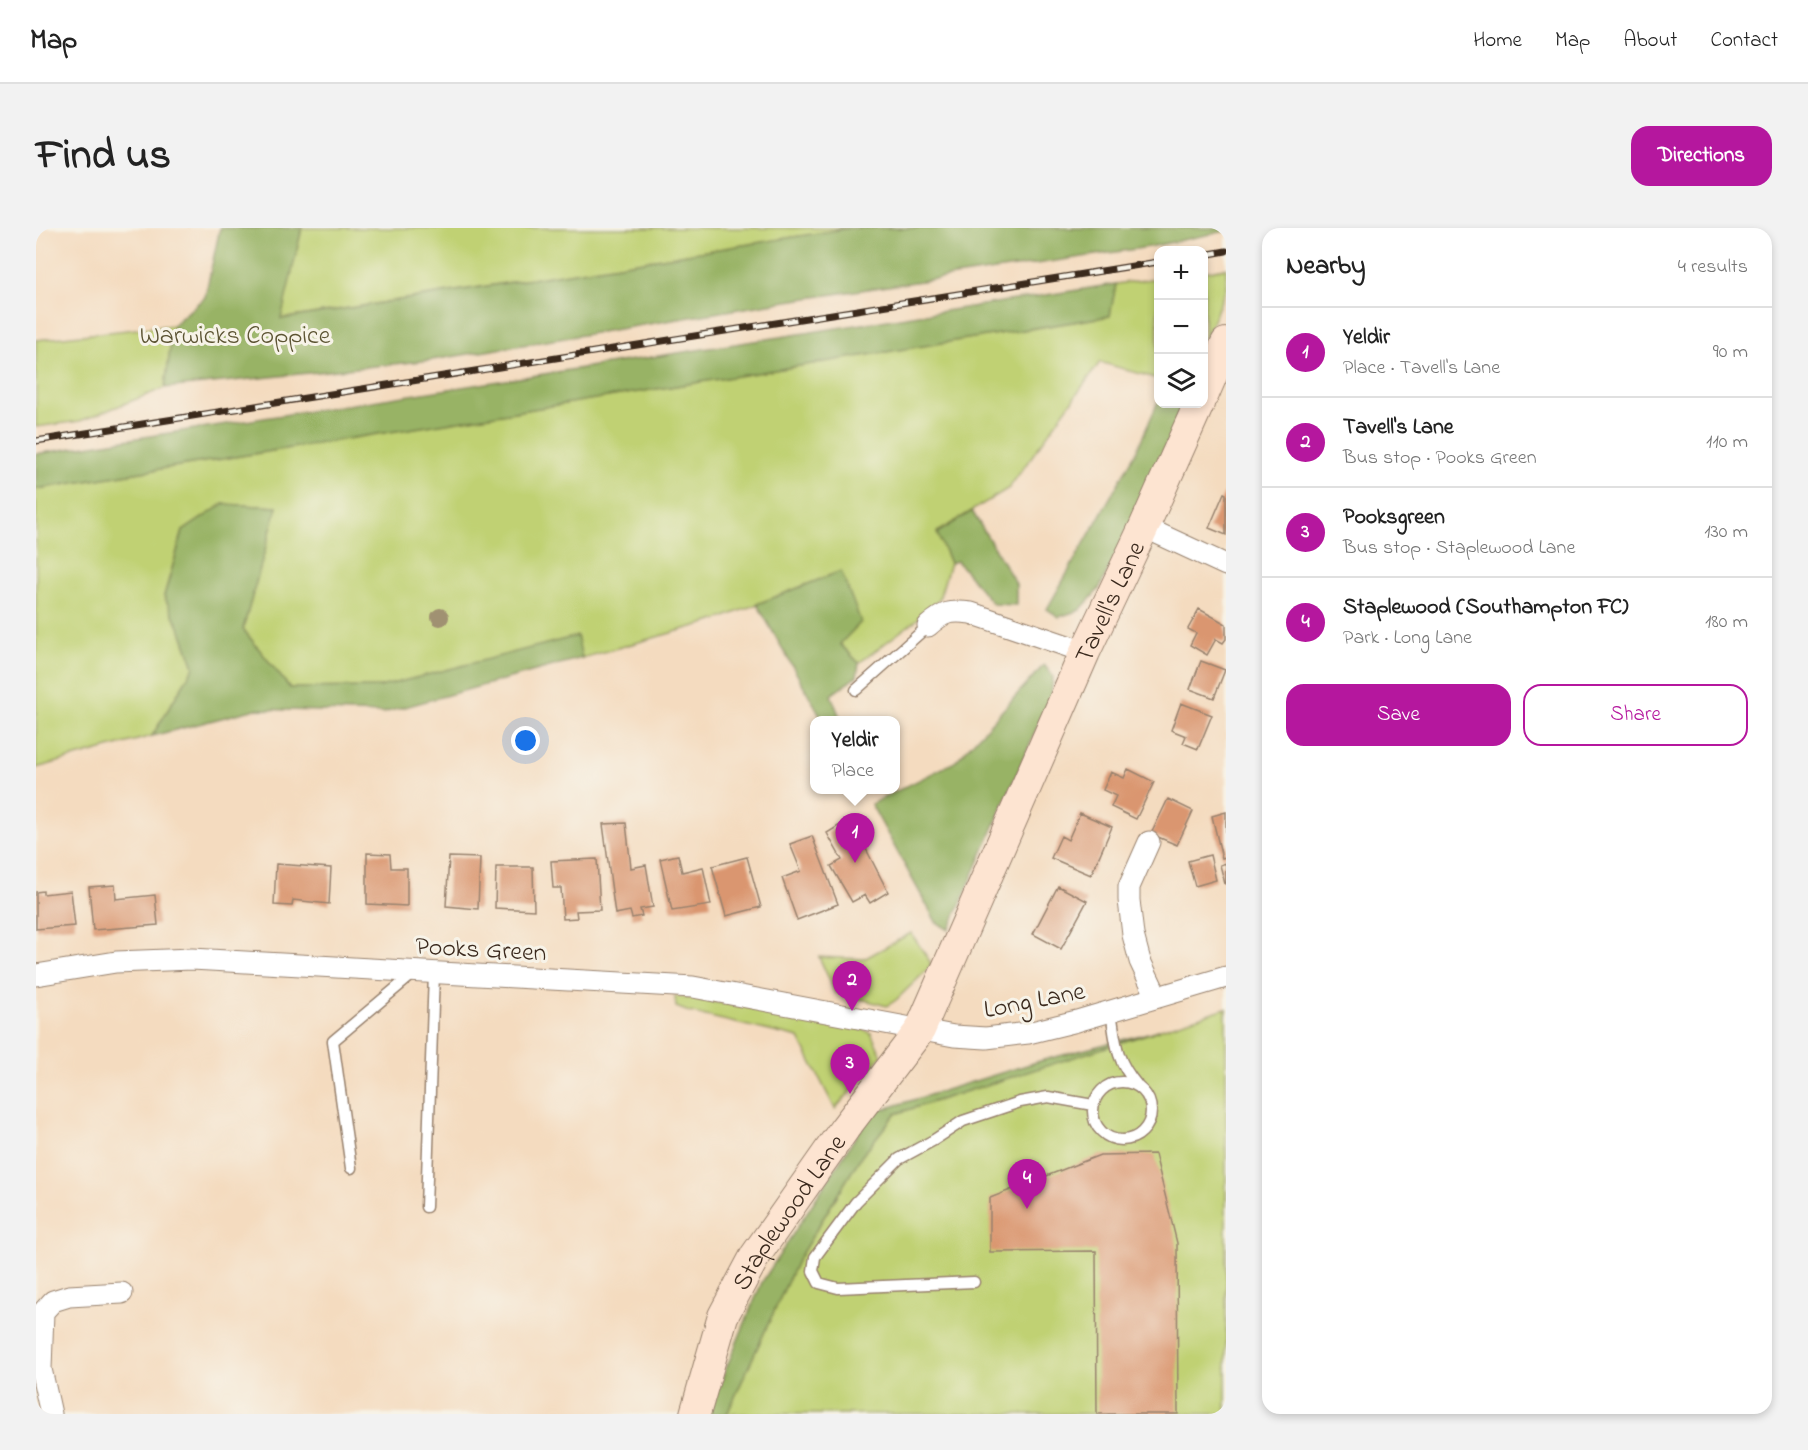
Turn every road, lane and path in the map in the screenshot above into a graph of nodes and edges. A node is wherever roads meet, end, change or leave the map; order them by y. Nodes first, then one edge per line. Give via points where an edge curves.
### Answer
1 (1226, 343) edge
2 (1208, 383) edge
3 (1197, 408) edge
4 (1144, 527) junction
5 (1226, 565) edge
6 (928, 626) joint
7 (1085, 652) junction
8 (856, 690) dead end
9 (1149, 842) dead end
10 (425, 972) junction
11 (36, 975) edge
12 (1226, 977) edge
13 (1157, 997) junction
14 (1111, 1011) junction
15 (920, 1030) junction
16 (1144, 1092) junction
17 (1093, 1105) junction
18 (351, 1168) dead end
19 (426, 1207) dead end
20 (974, 1282) dead end
21 (122, 1293) dead end
22 (51, 1414) edge
23 (695, 1414) edge

1 - 2 street
3 - 4 street, Tavell's Lane
4 - 5 street
4 - 7 street, Tavell's Lane
6 - 7 street via 952,610 971,613
6 - 8 lane
7 - 15 street, Tavell's Lane
9 - 13 street via 1129,887 1129,900 1140,961
10 - 11 street, Pooks Green via 192,959 116,962
10 - 15 street, Pooks Green via 693,987
10 - 18 lane via 333,1041
10 - 19 lane
12 - 13 street, Long Lane
13 - 14 street, Long Lane
14 - 15 street, Long Lane via 1028,1033 986,1038
14 - 16 lane via 1118,1057
15 - 23 street, Staplewood Lane via 755,1256 723,1316
16 - 17 lane via 1128,1083 1110,1084 1102,1089
16 - 17 lane via 1149,1120 1144,1129 1128,1139 1118,1140 1100,1131
17 - 20 lane via 1048,1097 1020,1101 963,1121 899,1159 856,1202 815,1257 813,1271 819,1283 838,1288
21 - 22 street via 69,1296 53,1301 43,1312 41,1369

